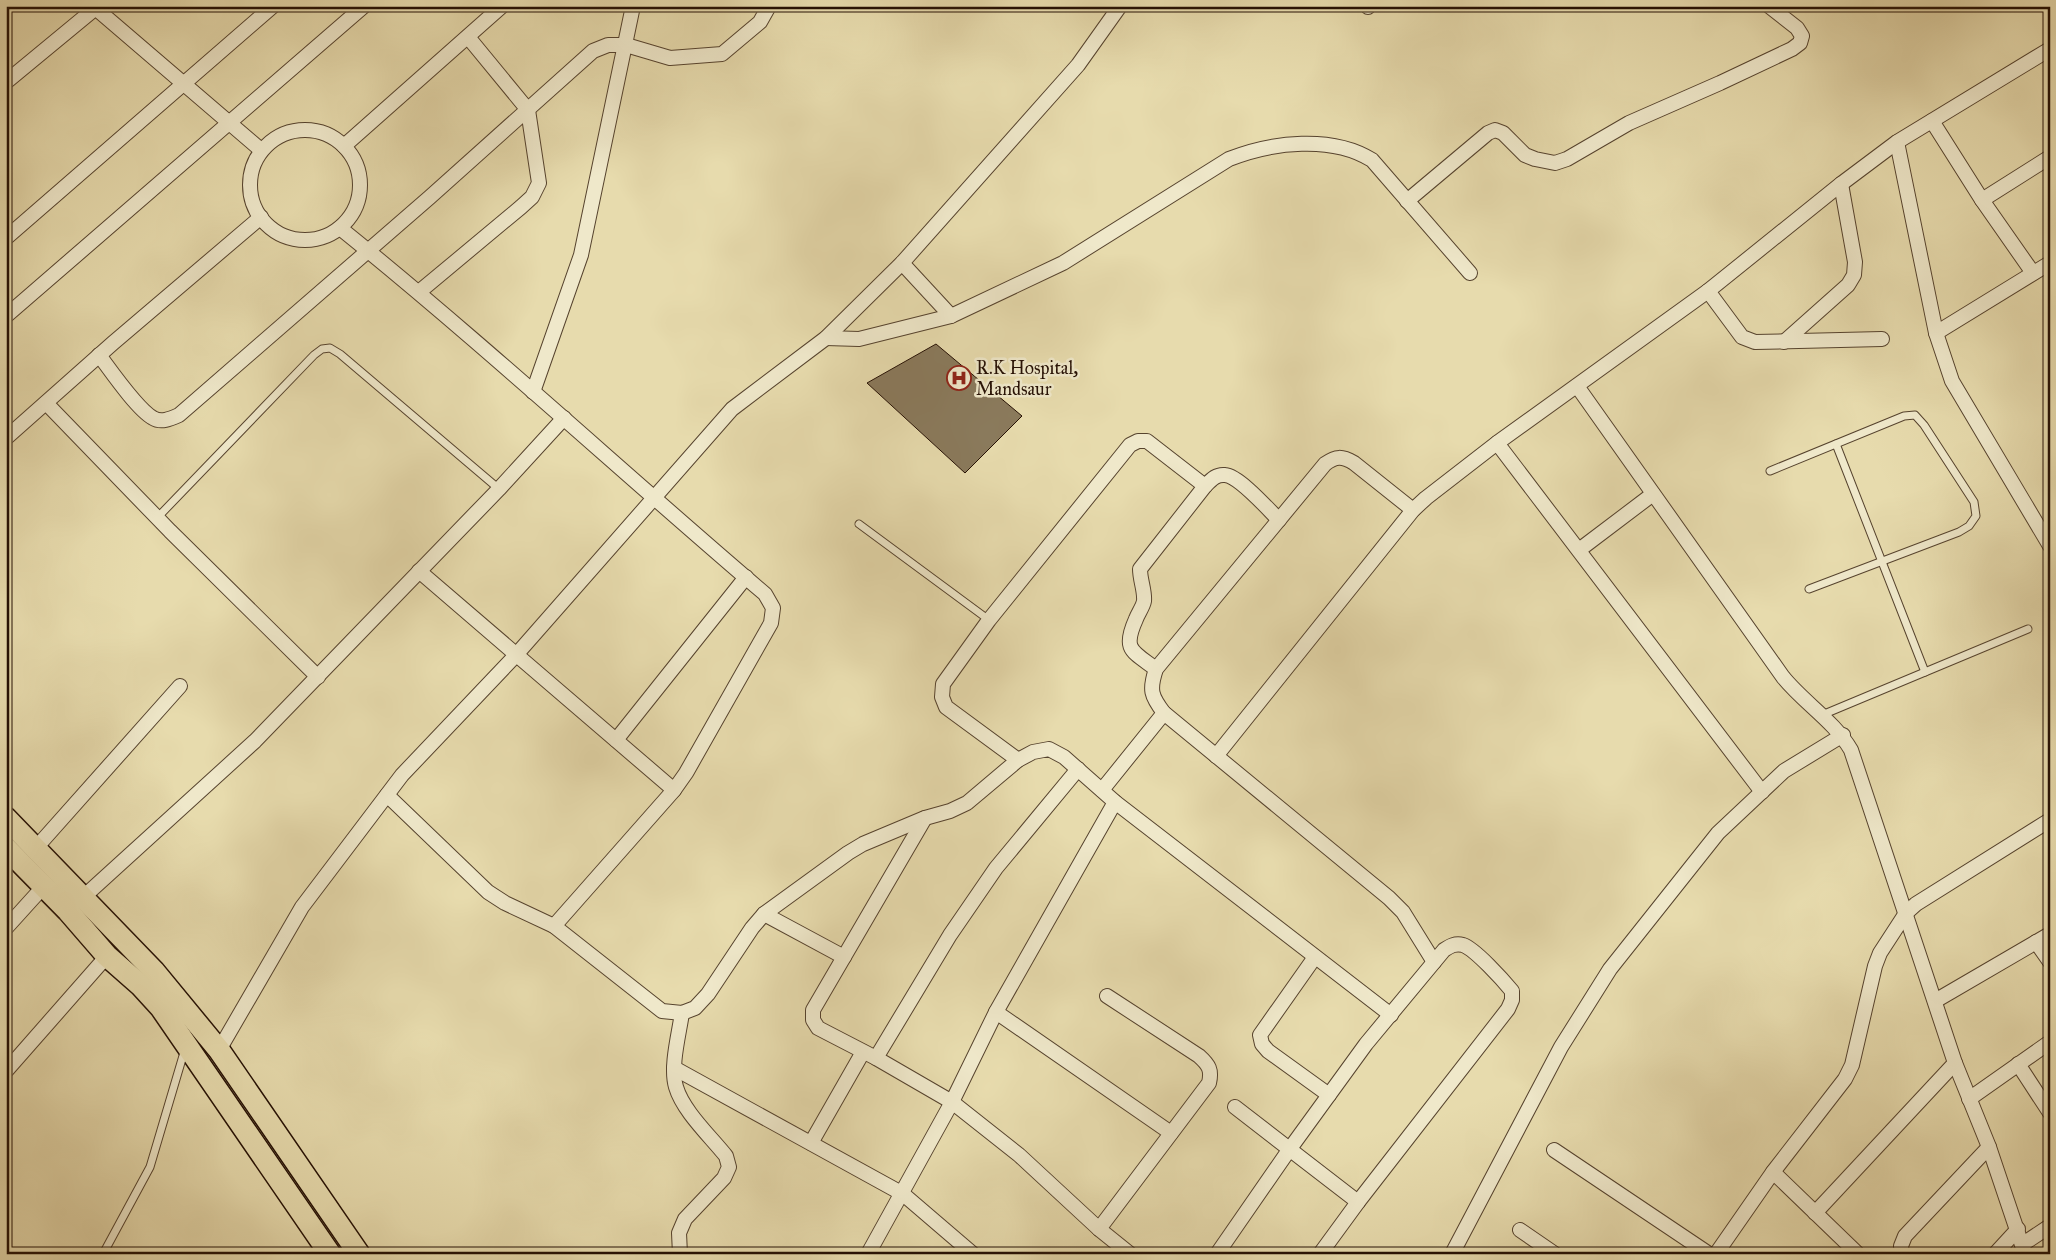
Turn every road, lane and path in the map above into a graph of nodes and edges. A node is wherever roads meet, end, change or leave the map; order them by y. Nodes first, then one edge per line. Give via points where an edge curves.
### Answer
1 (272, 6) edge
2 (364, 6) edge
3 (502, 6) edge
4 (634, 6) edge
5 (769, 6) edge
6 (1120, 6) edge
7 (1769, 6) edge
8 (95, 7) edge
9 (468, 37) junction
10 (626, 45) junction
11 (2050, 48) edge
12 (6, 82) edge
13 (183, 84) junction
14 (528, 110) junction
15 (1932, 121) junction
16 (231, 123) junction
17 (1897, 142) junction
18 (344, 146) junction
19 (261, 150) junction
20 (2050, 157) edge
21 (1841, 184) junction
22 (1982, 200) junction
23 (1407, 201) junction
24 (260, 217) junction
25 (340, 228) junction
26 (6, 238) edge
27 (367, 250) junction
28 (2050, 262) edge
29 (902, 263) junction
30 (1470, 273) dead end
31 (2033, 273) junction
32 (419, 292) junction
33 (1708, 292) junction
34 (6, 316) edge
35 (951, 316) junction
36 (1936, 333) junction
37 (826, 338) junction
38 (1882, 339) dead end
39 (1784, 342) junction
40 (99, 356) junction
41 (1577, 386) junction
42 (533, 392) junction
43 (46, 403) junction
44 (564, 418) junction
45 (6, 438) edge
46 (1497, 443) junction
47 (1836, 444) junction
48 (1770, 471) dead end
49 (1205, 486) junction
50 (498, 489) junction
51 (1654, 494) junction
52 (653, 498) junction
53 (1413, 510) junction
54 (157, 518) junction
55 (1279, 520) junction
56 (859, 524) dead end
57 (2050, 546) edge
58 (1579, 550) junction
59 (1882, 561) junction
60 (420, 571) junction
61 (746, 577) junction
62 (1809, 589) dead end
63 (989, 620) junction
64 (2028, 629) dead end
65 (516, 654) junction
66 (1156, 669) junction
67 (1925, 672) junction
68 (318, 677) junction
69 (180, 686) dead end
70 (1164, 713) junction
71 (1821, 715) junction
72 (1843, 735) junction
73 (616, 740) junction
74 (1216, 756) junction
75 (1018, 760) junction
76 (1078, 769) junction
77 (674, 790) junction
78 (1102, 790) junction
79 (1762, 792) junction
80 (387, 795) junction
81 (1115, 802) junction
82 (6, 818) edge
83 (925, 818) junction
84 (2050, 820) edge
85 (6, 848) edge
86 (35, 849) junction
87 (44, 886) junction
88 (75, 905) junction
89 (1906, 913) junction
90 (764, 914) junction
91 (554, 926) junction
92 (6, 928) edge
93 (2050, 934) edge
94 (2036, 942) junction
95 (107, 956) junction
96 (844, 957) junction
97 (1315, 957) junction
98 (1434, 962) junction
99 (2050, 962) edge
100 (147, 978) junction
101 (1107, 996) dead end
102 (1935, 1001) junction
103 (996, 1012) junction
104 (682, 1013) junction
105 (1391, 1015) junction
106 (2050, 1042) edge
107 (186, 1044) junction
108 (219, 1050) junction
109 (870, 1055) junction
110 (1955, 1063) junction
111 (2018, 1064) junction
112 (674, 1068) junction
113 (6, 1071) edge
114 (1329, 1095) junction
115 (1969, 1099) junction
116 (952, 1102) junction
117 (1235, 1107) dead end
118 (2050, 1113) edge
119 (1171, 1133) junction
120 (811, 1144) junction
121 (1989, 1147) junction
122 (1289, 1150) junction
123 (1554, 1150) dead end
124 (1772, 1172) junction
125 (903, 1194) junction
126 (1358, 1202) junction
127 (1815, 1213) junction
128 (2050, 1226) edge
129 (1099, 1229) junction
130 (1520, 1230) dead end
131 (2018, 1230) junction
132 (2024, 1249) edge
133 (103, 1254) edge
134 (330, 1254) edge
135 (359, 1254) edge
136 (680, 1254) edge
137 (868, 1254) edge
138 (973, 1254) edge
139 (1130, 1254) edge
140 (1217, 1254) edge
141 (1320, 1254) edge
142 (1452, 1254) edge
143 (1555, 1254) edge
144 (1710, 1254) edge
145 (1716, 1254) edge
146 (1858, 1254) edge
147 (1902, 1254) edge
148 (1995, 1254) edge

1 - 13 street
2 - 16 street
3 - 9 street
4 - 10 street
5 - 10 street via 760,22 722,54 670,58
6 - 29 street via 1078,64
7 - 23 street via 1797,28 1802,36 1800,43 1792,49 1629,123 1555,163 1525,155 1503,133 1495,130
8 - 12 street
8 - 13 street
9 - 14 street
9 - 18 street
10 - 14 street via 608,45 593,51
10 - 42 street via 581,256
11 - 15 street
13 - 16 street
13 - 26 street
14 - 27 street
14 - 32 street via 539,183 532,197
15 - 17 street
15 - 22 street
16 - 19 street
16 - 34 street
17 - 21 street
17 - 36 street
18 - 19 street via 311,130 276,138
18 - 25 street via 355,161 360,179 359,197 352,214
19 - 24 street via 250,183
20 - 22 street
21 - 33 street
21 - 39 street via 1856,262 1854,275 1848,285
22 - 31 street
23 - 30 street
23 - 35 street via 1372,160 1358,151 1322,144 1301,144 1245,153 1063,263
24 - 25 street via 273,230 289,238 307,240 324,237
24 - 40 street
25 - 27 street
27 - 32 street
27 - 40 street via 179,416 165,421 153,418 140,407
28 - 31 street
29 - 35 street
29 - 37 street
31 - 36 street
32 - 42 street
33 - 39 street via 1742,337 1755,342
33 - 41 street
35 - 37 street via 859,339
36 - 57 street via 1952,381
37 - 52 street via 732,409
38 - 39 street
40 - 43 street
41 - 46 street
41 - 51 street
42 - 44 street
43 - 45 street
43 - 54 street
44 - 50 street
44 - 52 street
46 - 53 street
46 - 58 street
47 - 48 lane
47 - 59 lane
47 - 59 lane via 1904,416 1915,415 1974,502 1976,516 1969,526
49 - 55 street via 1215,476 1226,475 1236,479
49 - 63 street via 1146,441 1138,441 1130,446
49 - 66 street via 1140,569 1144,601 1128,643 1134,653
50 - 54 lane via 330,348 314,355
50 - 60 street
51 - 58 street
51 - 71 street via 1783,677
52 - 61 street
52 - 65 street
53 - 55 street via 1354,463 1344,457 1334,457 1324,464
53 - 74 street
54 - 68 street
55 - 66 street
56 - 63 lane
58 - 79 street
59 - 62 lane
59 - 67 lane
60 - 65 street
60 - 68 street
61 - 73 street
61 - 77 street via 765,594 773,608 771,622
63 - 75 street via 943,684 942,696 946,707 956,716
64 - 67 lane
65 - 73 street
65 - 80 street
66 - 70 street via 1151,684 1153,698
67 - 71 lane
68 - 88 street via 255,741
69 - 86 street
70 - 74 street
70 - 78 street
71 - 72 street
72 - 79 street via 1784,771
72 - 89 street via 1851,750
73 - 77 street
74 - 98 street via 1389,898 1403,912
75 - 76 street via 1033,752 1049,749 1064,756
75 - 83 street via 966,803
76 - 78 street
76 - 109 street via 996,868
77 - 91 street
78 - 81 street
79 - 142 street via 1706,846 1599,987 1562,1047
80 - 91 street via 488,892
80 - 108 street via 302,907
81 - 97 street
81 - 103 street
82 - 86 main road
83 - 90 street via 863,844
83 - 96 street
84 - 89 street via 1926,897
85 - 87 main road
86 - 88 main road
87 - 88 main road
87 - 92 street
88 - 95 main road
88 - 100 main road
89 - 102 street
89 - 124 street via 1875,966 1852,1065 1845,1079
90 - 96 street
90 - 104 street via 708,994 695,1008
91 - 104 street via 662,1010
93 - 94 street
94 - 99 street
94 - 102 street
95 - 100 main road
95 - 113 street
96 - 109 street via 812,1010 813,1020 818,1028
97 - 105 street
97 - 114 street via 1260,1035 1268,1051
98 - 105 street
98 - 126 street via 1449,947 1462,945 1504,982 1512,991 1512,1000
100 - 107 main road via 161,1008
100 - 108 main road
101 - 119 street via 1209,1065 1209,1083
102 - 110 street
103 - 116 street
103 - 119 street
104 - 112 street
105 - 114 street
106 - 111 street
107 - 133 lane via 150,1167
107 - 134 main road
108 - 135 main road
109 - 116 street
109 - 120 street
110 - 115 street
110 - 127 street
111 - 115 street
111 - 118 street
112 - 120 street
112 - 136 street via 675,1085 682,1102 726,1156 729,1167 724,1178 685,1219 679,1233
114 - 122 street
115 - 121 street
116 - 125 street
116 - 129 street via 1019,1155
117 - 122 street
119 - 129 street
120 - 125 street
121 - 131 street
121 - 147 street via 1904,1236
122 - 126 street
122 - 140 street
123 - 144 street
124 - 127 street
124 - 145 street
125 - 137 street
125 - 138 street
126 - 141 street
127 - 146 street
128 - 132 street
129 - 139 street
130 - 143 street
131 - 132 street
131 - 148 street

